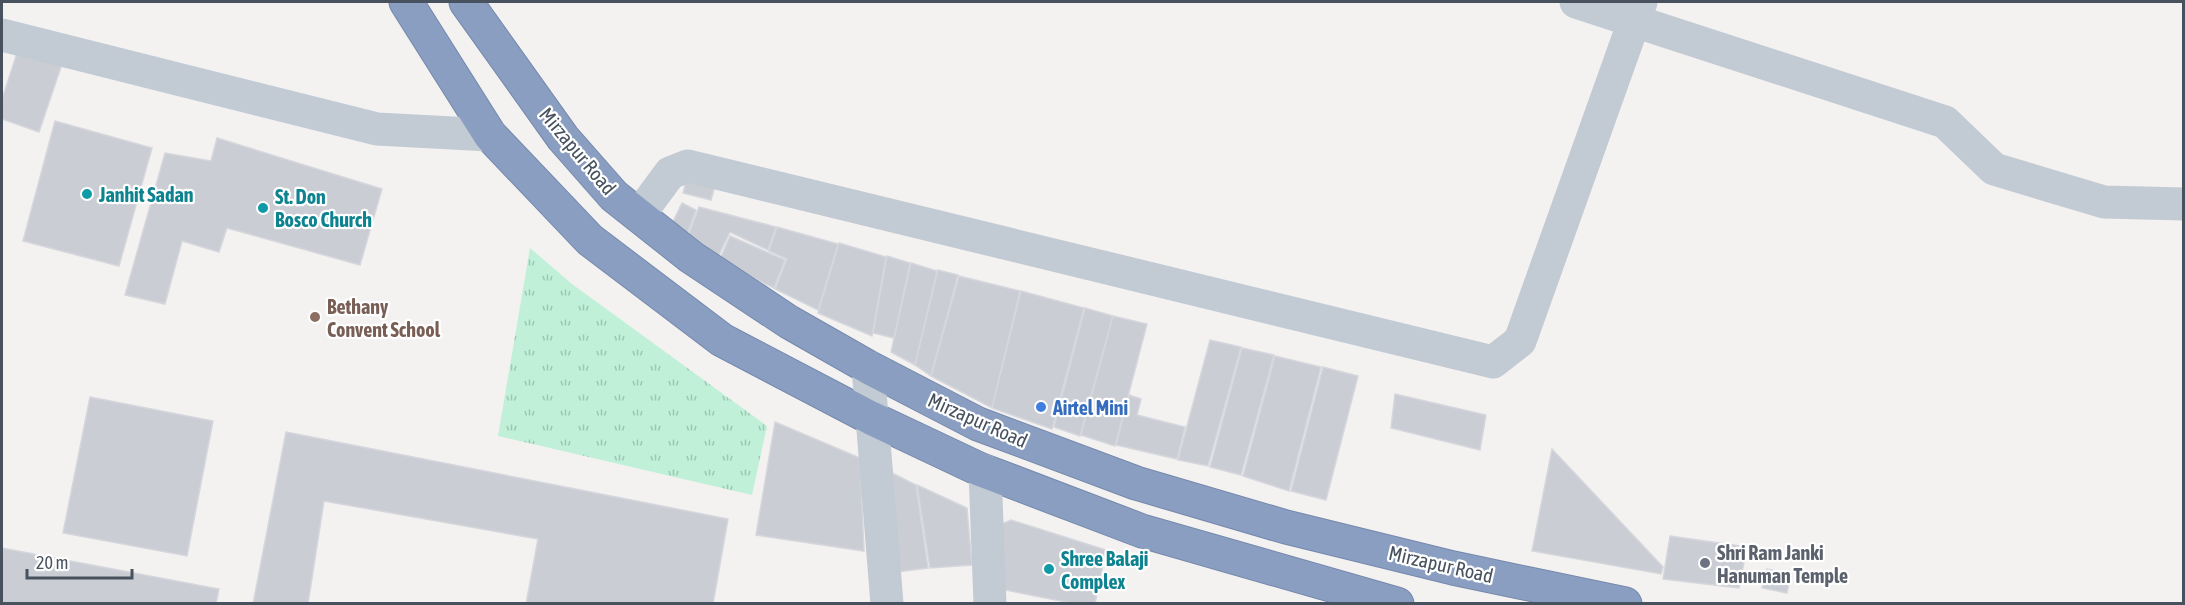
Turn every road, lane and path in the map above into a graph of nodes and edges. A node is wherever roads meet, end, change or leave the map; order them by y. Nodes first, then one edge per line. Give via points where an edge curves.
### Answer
1 (406, 2) edge
2 (466, 2) edge
3 (1576, 2) edge
4 (1638, 12) edge
5 (2, 34) edge
6 (490, 135) junction
7 (2184, 204) edge
8 (639, 215) junction
9 (868, 368) junction
10 (871, 418) junction
11 (985, 471) junction
12 (887, 603) edge
13 (990, 603) edge
14 (1397, 603) edge
15 (1625, 603) edge

1 - 6 highway
2 - 8 highway, Mirzapur Road via 562,138 614,196
3 - 4 street
4 - 7 street via 1945,122 1994,169 2104,202
4 - 8 street via 1520,342 1493,362 688,166 670,173
5 - 6 street via 377,129
6 - 10 highway via 590,240 722,340
8 - 9 highway, Mirzapur Road via 691,257 789,322
9 - 10 street
9 - 15 highway, Mirzapur Road via 978,424 1136,483 1286,527 1453,568
10 - 11 highway
10 - 12 street
11 - 13 street
11 - 14 highway via 1142,531

